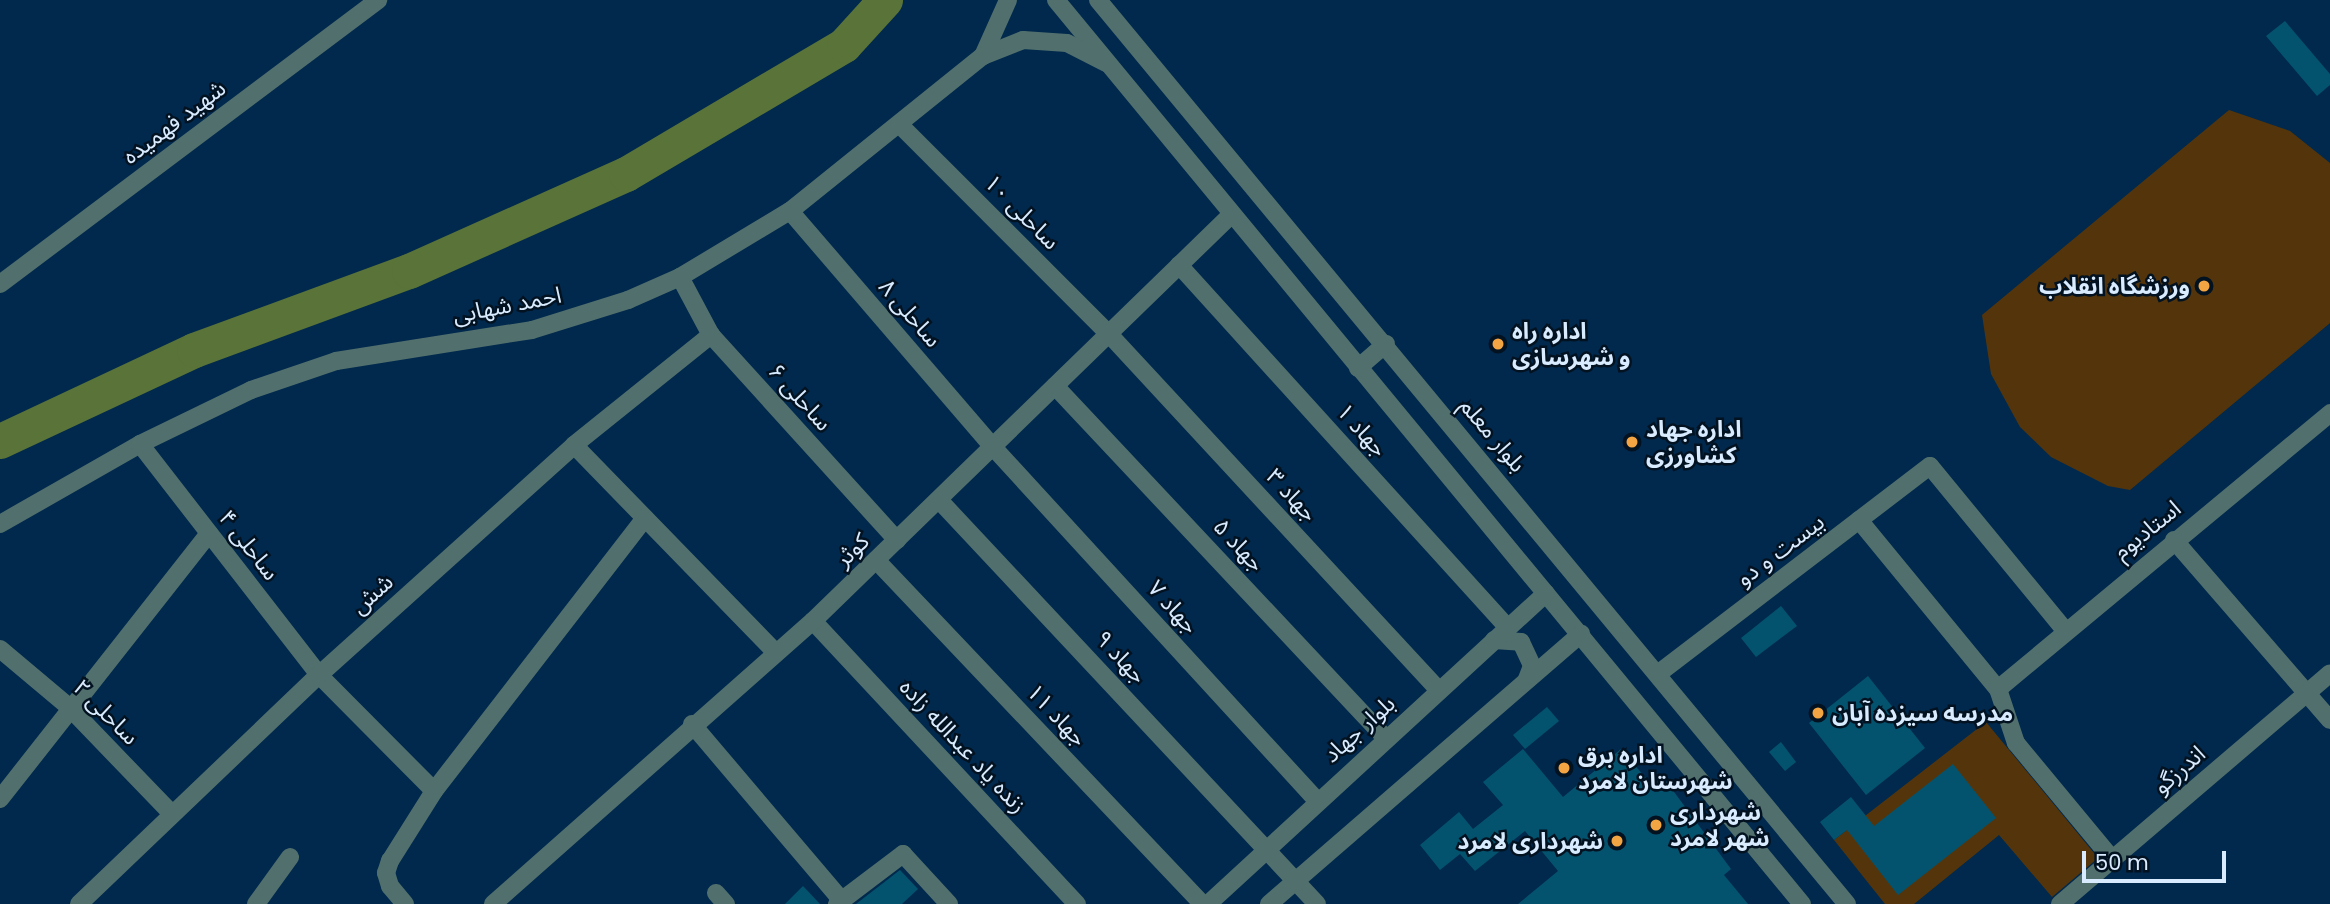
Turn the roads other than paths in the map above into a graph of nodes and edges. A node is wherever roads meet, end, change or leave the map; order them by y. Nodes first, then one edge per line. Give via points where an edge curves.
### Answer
1 (378, 0) edge
2 (1008, 0) edge
3 (1056, 0) edge
4 (1098, 0) edge
5 (983, 56) junction
6 (1106, 63) junction
7 (900, 125) junction
8 (790, 211) junction
9 (1231, 215) junction
10 (1179, 265) junction
11 (680, 277) junction
12 (0, 284) edge
13 (1109, 334) junction
14 (711, 335) junction
15 (1386, 344) junction
16 (1358, 369) junction
17 (1055, 386) junction
18 (2330, 413) edge
19 (140, 444) junction
20 (574, 445) junction
21 (993, 447) junction
22 (939, 500) junction
23 (645, 518) junction
24 (1859, 520) junction
25 (0, 524) edge
26 (209, 533) junction
27 (897, 540) junction
28 (2174, 540) junction
29 (876, 560) junction
30 (1546, 593) junction
31 (813, 621) junction
32 (1508, 628) junction
33 (2064, 629) junction
34 (1581, 634) junction
35 (1494, 640) junction
36 (0, 649) edge
37 (776, 653) junction
38 (1658, 673) junction
39 (2330, 673) edge
40 (319, 675) junction
41 (1527, 679) junction
42 (1998, 689) junction
43 (1439, 690) junction
44 (2307, 692) junction
45 (69, 707) junction
46 (2330, 720) edge
47 (692, 724) junction
48 (1386, 738) junction
49 (434, 791) junction
50 (1, 795) edge
51 (1317, 801) junction
52 (172, 814) junction
53 (1267, 848) junction
54 (290, 857) dead end
55 (2112, 859) junction
56 (1297, 880) junction
57 (839, 902) edge
58 (79, 904) edge
59 (256, 904) edge
60 (405, 904) edge
61 (493, 904) edge
62 (949, 904) edge
63 (1077, 904) edge
64 (1205, 904) edge
65 (1269, 904) edge
66 (1317, 904) edge
67 (1802, 904) edge
68 (1847, 904) edge
69 (2060, 904) edge

1 - 12 street, شهید فهمیده
2 - 5 street, احمد شهابی
3 - 6 street
4 - 15 street, بلوار معلم
5 - 6 street, احمد شهابی via 1023,40 1067,43
5 - 7 street, احمد شهابی
6 - 9 street
7 - 8 street, احمد شهابی
7 - 13 street, ساحلی ۱۰
8 - 11 street, احمد شهابی
8 - 21 street, ساحلی ۸
9 - 10 street, کوثر
9 - 16 street
10 - 13 street, کوثر
10 - 32 street, جهاد ۱
11 - 14 street, ساحلی ۶
11 - 19 street, احمد شهابی via 628,300 532,330 336,361 251,390
13 - 17 street, کوثر
13 - 43 street, جهاد ۳
14 - 20 street, شش
14 - 27 street, ساحلی ۶
15 - 16 street
15 - 38 street, بلوار معلم
16 - 30 street
17 - 21 street, کوثر
17 - 48 street, جهاد ۵
18 - 28 street, استادیوم
19 - 25 street, احمد شهابی
19 - 26 street, ساحلی ۴
20 - 23 street
20 - 40 street, شش
21 - 22 street, کوثر
21 - 51 street, جهاد ۷
22 - 27 street, کوثر
22 - 53 street, جهاد ۹
23 - 37 street
23 - 49 street
24 - 33 street, بیست و دو via 1930,466
24 - 38 street, بیست و دو
24 - 42 street
26 - 40 street, ساحلی ۴
26 - 45 street
27 - 29 street, کوثر
28 - 33 street, استادیوم
28 - 44 street
29 - 31 street, کوثر
29 - 64 street, جهاد ۱۱
30 - 32 street, بلوار جهاد
30 - 34 street
31 - 37 street, کوثر
31 - 63 street, زنده یاد عبدالله زاده
32 - 35 street, بلوار جهاد
33 - 42 street, استادیوم
34 - 41 street
34 - 67 street
35 - 41 street via 1521,642 1532,666
35 - 43 street, بلوار جهاد
36 - 45 street, ساحلی ۲
37 - 47 street, کوثر
38 - 68 street, بلوار معلم
39 - 44 street, اندرزگو
40 - 49 street, ساحلی ۴
40 - 52 street, شش
41 - 56 street
42 - 55 street via 2016,743
43 - 48 street, بلوار جهاد
44 - 46 street
44 - 55 street, اندرزگو
45 - 50 street
45 - 52 street, ساحلی ۲
47 - 57 street
47 - 61 street, کوثر
48 - 51 street, بلوار جهاد
49 - 60 street via 386,873
51 - 53 street, بلوار جهاد
52 - 58 street, شش
53 - 56 street, جهاد ۹
53 - 64 street, بلوار جهاد
54 - 59 street
55 - 69 street, اندرزگو
56 - 65 street
56 - 66 street, جهاد ۹
57 - 62 street via 903,855

